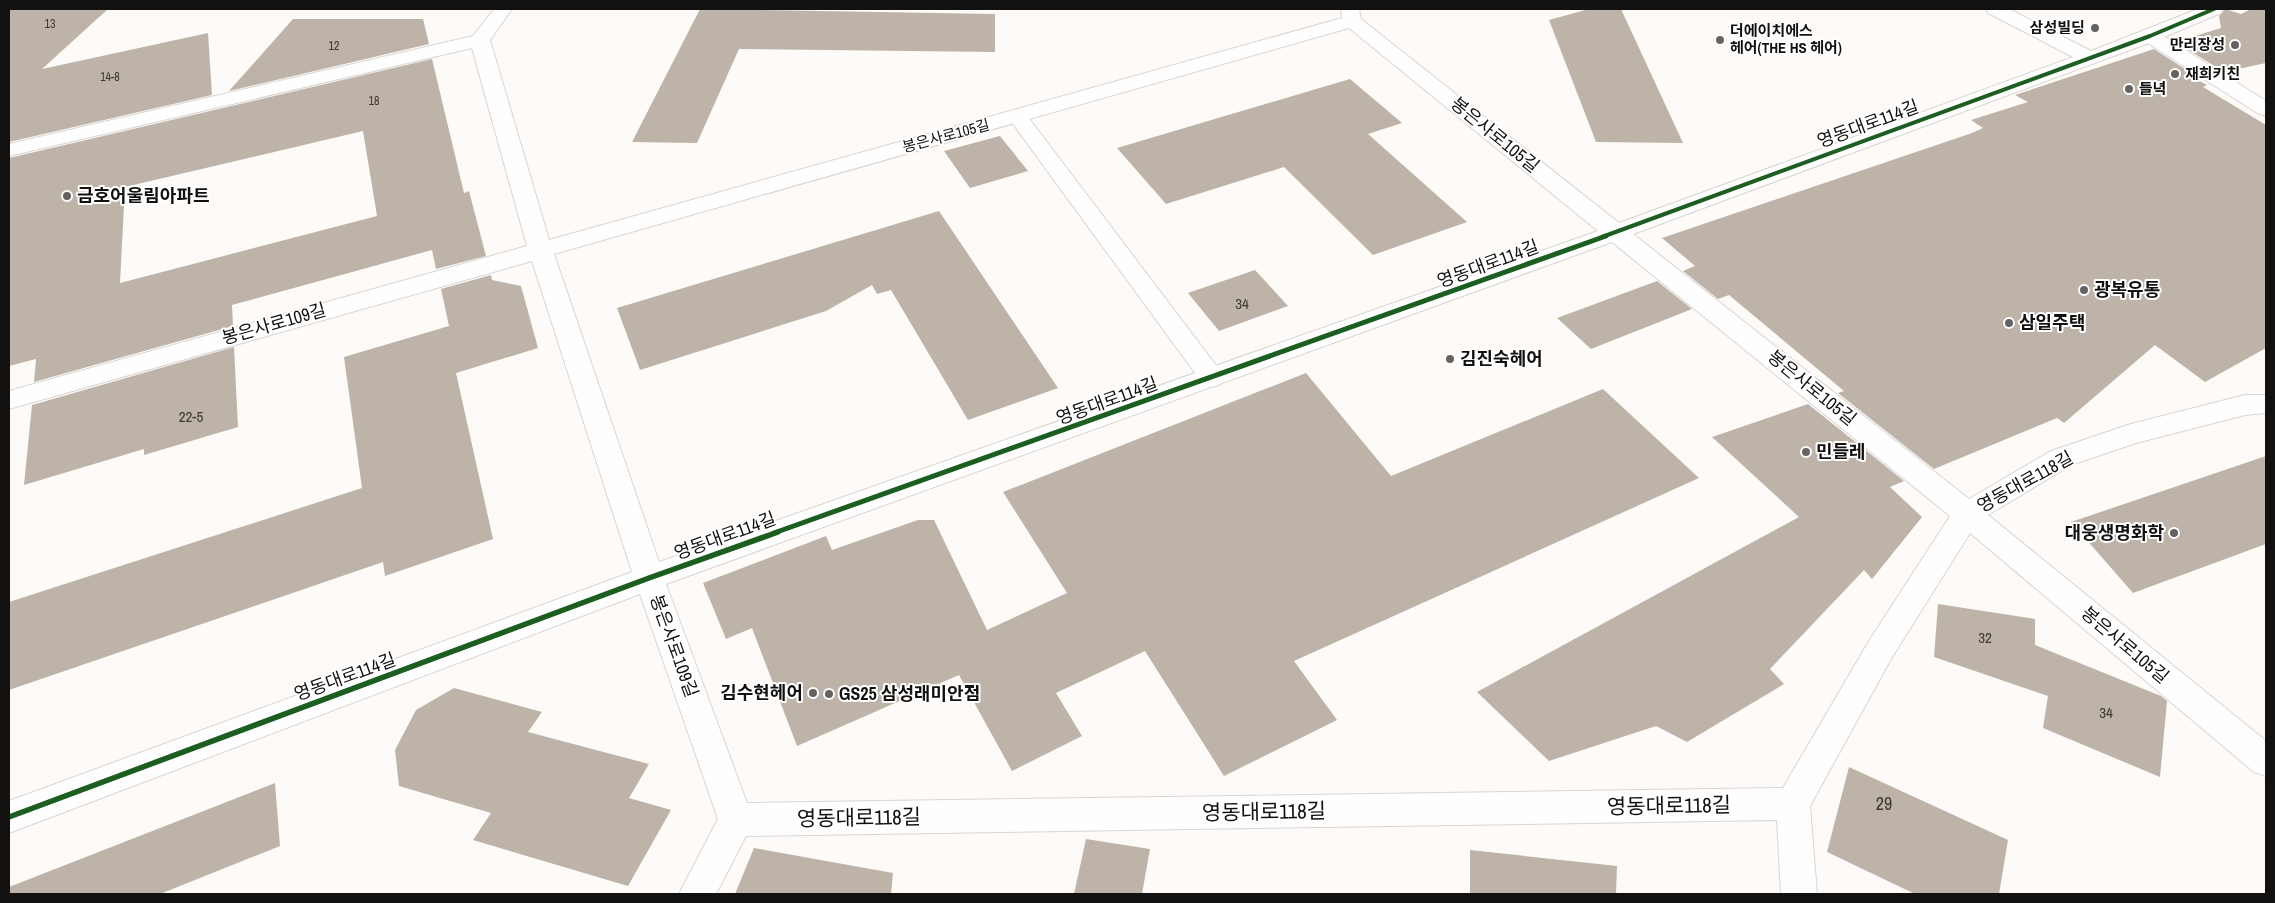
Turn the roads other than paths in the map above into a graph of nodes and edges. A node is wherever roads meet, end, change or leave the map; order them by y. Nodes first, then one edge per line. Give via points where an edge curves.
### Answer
1 (503, 9) edge
2 (1995, 9) edge
3 (2214, 9) edge
4 (1351, 15) edge
5 (2150, 36) junction
6 (480, 40) junction
7 (2088, 58) junction
8 (2266, 110) edge
9 (1018, 116) junction
10 (9, 150) edge
11 (1617, 232) junction
12 (540, 249) junction
13 (1212, 378) junction
14 (9, 400) edge
15 (2266, 404) edge
16 (1968, 514) junction
17 (650, 578) junction
18 (2266, 761) edge
19 (1793, 804) junction
20 (9, 817) edge
21 (736, 820) junction
22 (697, 894) edge
23 (1799, 894) edge

1 - 6 street
2 - 7 street
3 - 5 street, 영동대로114길
4 - 9 street, 봉은사로105길
4 - 11 street, 봉은사로105길
5 - 7 street, 영동대로114길
5 - 8 street
6 - 10 street
6 - 12 street, 봉은사로109길
7 - 11 street, 영동대로114길
9 - 12 street, 봉은사로105길
9 - 13 street
11 - 13 street, 영동대로114길
11 - 16 street, 봉은사로105길
12 - 14 street, 봉은사로109길
12 - 17 street, 봉은사로109길
13 - 17 street, 영동대로114길
15 - 16 street, 영동대로118길 via 2245,405 2131,434 2061,458
16 - 18 street, 봉은사로105길
16 - 19 street, 영동대로118길 via 1880,650
17 - 20 street, 영동대로114길
17 - 21 street, 봉은사로109길
19 - 21 street, 영동대로118길
19 - 23 street
21 - 22 street

